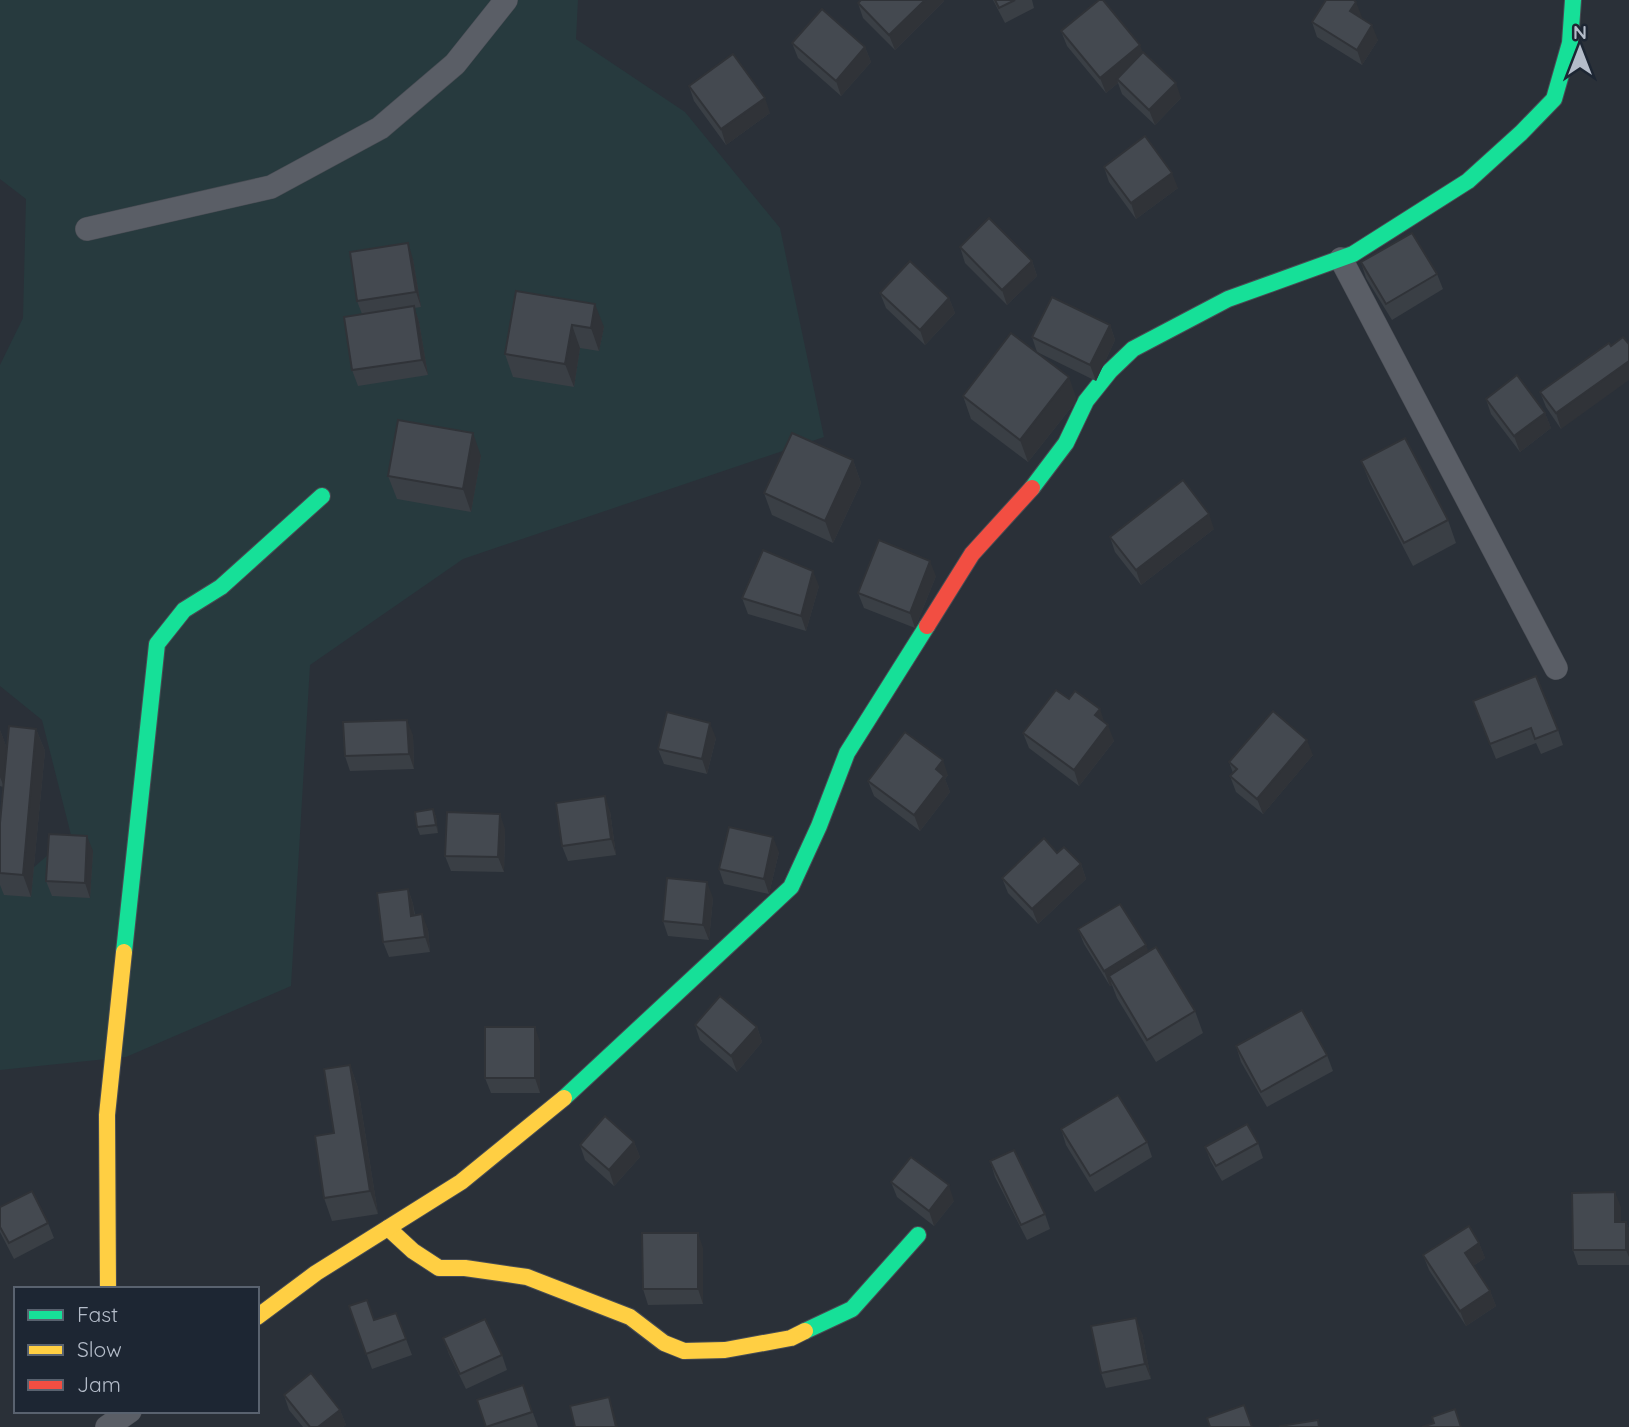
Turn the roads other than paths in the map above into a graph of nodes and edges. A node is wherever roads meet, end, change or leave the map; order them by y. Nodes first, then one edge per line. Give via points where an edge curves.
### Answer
1 (506, 0) edge
2 (1573, 0) edge
3 (88, 229) dead end
4 (1341, 259) junction
5 (322, 496) dead end
6 (1556, 668) dead end
7 (388, 1228) junction
8 (918, 1235) dead end
9 (108, 1287) edge
10 (259, 1316) edge

1 - 3 street via 455,64 368,135 271,187
2 - 4 street via 1570,43 1554,99 1468,181
4 - 6 street
4 - 7 street via 1228,299 1133,349 1110,371 1086,401 1066,443 972,554 847,753 791,887 543,1117 461,1182
5 - 9 street via 221,587 184,610 158,644 107,1115
7 - 8 street via 439,1268 527,1277 630,1317 664,1343 684,1351 725,1350 791,1338 852,1309
7 - 10 street

